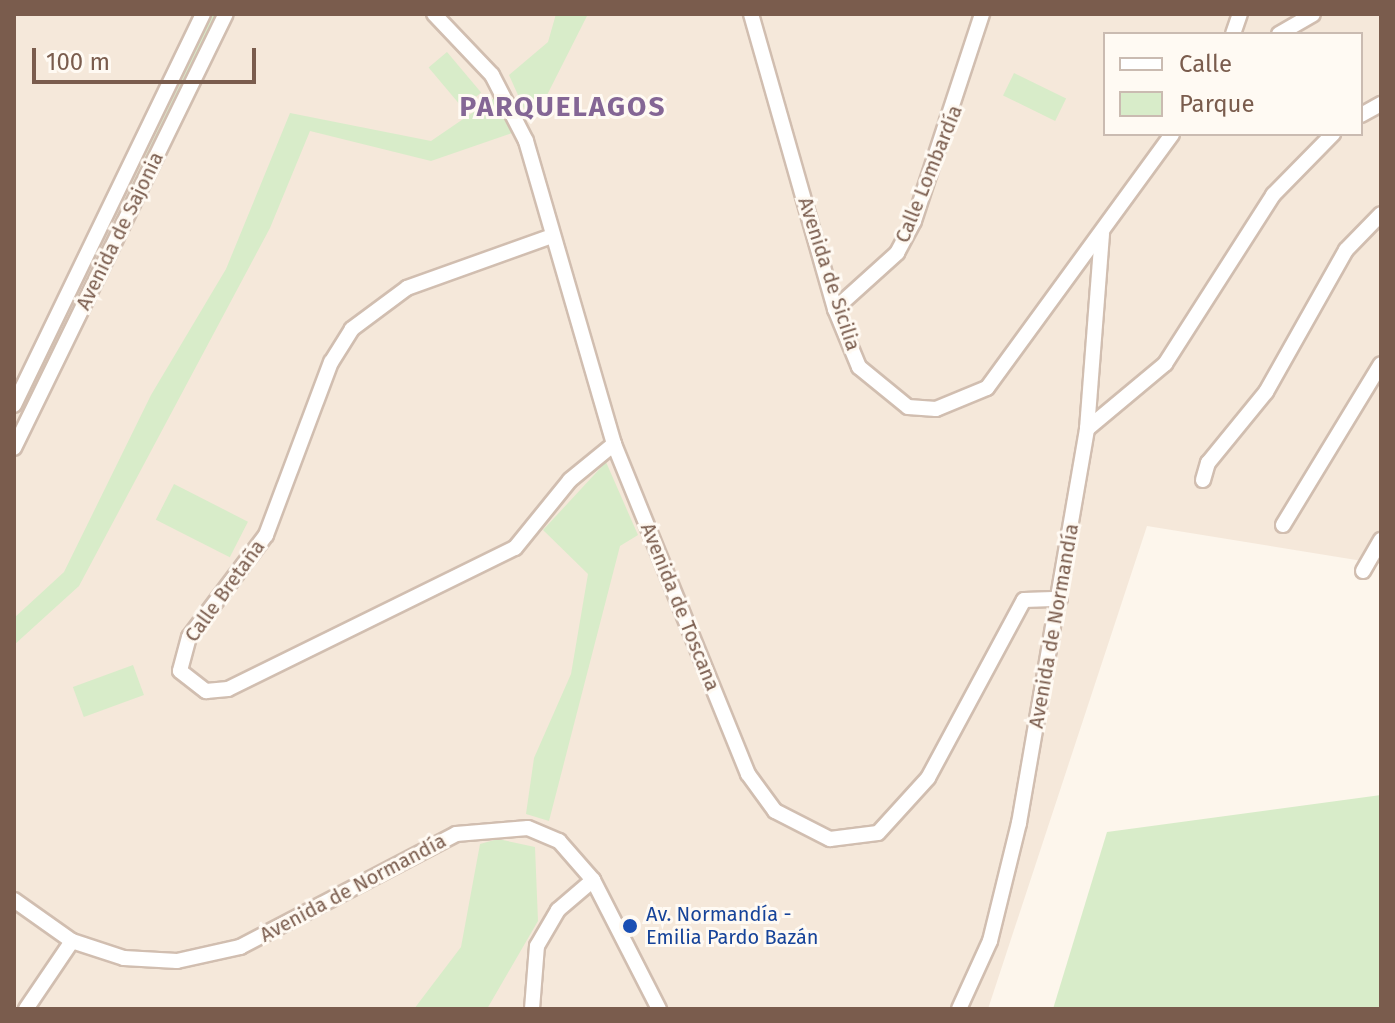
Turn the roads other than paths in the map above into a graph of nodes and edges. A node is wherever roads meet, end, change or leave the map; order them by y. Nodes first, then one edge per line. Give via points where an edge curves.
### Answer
1 (203, 14) edge
2 (226, 14) edge
3 (434, 14) edge
4 (751, 14) edge
5 (982, 14) edge
6 (1313, 14) edge
7 (1282, 32) edge
8 (1381, 104) edge
9 (1363, 114) edge
10 (1171, 136) edge
11 (1331, 136) edge
12 (1381, 214) edge
13 (1102, 234) junction
14 (552, 236) junction
15 (835, 309) junction
16 (1381, 364) edge
17 (14, 405) edge
18 (1087, 429) junction
19 (614, 444) junction
20 (14, 448) edge
21 (1203, 480) dead end
22 (1283, 525) dead end
23 (1381, 540) edge
24 (1363, 571) dead end
25 (1060, 599) junction
26 (593, 880) junction
27 (14, 900) edge
28 (72, 941) junction
29 (26, 1009) edge
30 (532, 1009) edge
31 (659, 1009) edge
32 (959, 1009) edge

1 - 17 street, Avenida de Sajonia
2 - 20 street, Avenida de Sajonia
3 - 14 street, Avenida de Toscana via 492,75 512,111
4 - 15 street, Avenida de Sicilia
5 - 15 street, Calle Lombardía via 914,221 897,253
6 - 7 street
8 - 9 street
10 - 13 street, Avenida de Sicilia
11 - 18 street via 1273,195 1165,364
12 - 21 street via 1346,250 1266,392 1208,463
13 - 15 street, Avenida de Sicilia via 1016,356 965,401 908,407 880,391 859,367
13 - 18 street, Avenida de Normandía
14 - 19 street, Avenida de Toscana
14 - 19 street, Calle Bretaña via 407,288 352,329 331,362 266,535 189,637 180,671 206,691 228,689 515,548 570,480
16 - 22 street
18 - 25 street, Avenida de Normandía
19 - 25 street, Avenida de Toscana via 748,774 775,811 803,831 856,840 878,833 928,778 1024,600
23 - 24 street
25 - 32 street, Avenida de Normandía via 990,941
26 - 28 street, Avenida de Normandía via 559,841 528,828 493,826 456,834 240,947 177,961 124,958
26 - 30 street via 558,910 537,946
26 - 31 street, Avenida de Normandía
27 - 28 street, Avenida de Normandía
28 - 29 street

